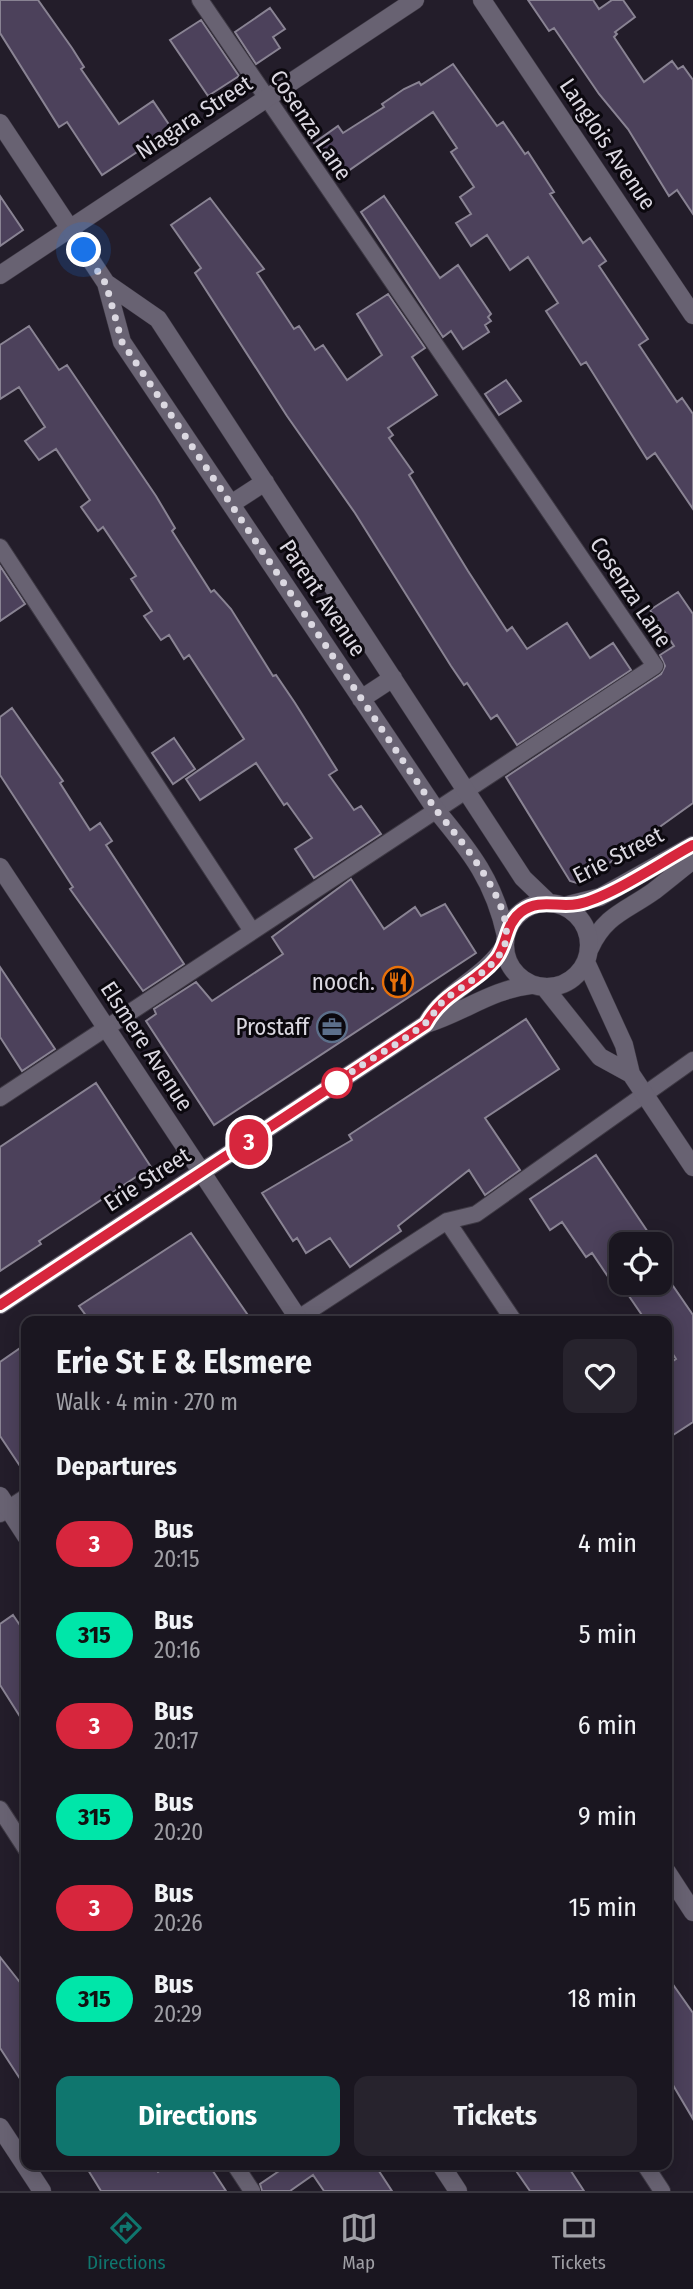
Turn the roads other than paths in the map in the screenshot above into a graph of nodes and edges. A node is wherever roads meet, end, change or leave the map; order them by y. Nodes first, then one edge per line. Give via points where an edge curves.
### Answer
1 (200, 0) edge
2 (415, 0) edge
3 (482, 0) edge
4 (266, 99) junction
5 (0, 123) edge
6 (70, 228) junction
7 (0, 275) edge
8 (106, 284) junction
9 (693, 315) edge
10 (265, 482) junction
11 (232, 504) junction
12 (0, 547) edge
13 (393, 678) junction
14 (361, 699) junction
15 (466, 790) junction
16 (436, 810) junction
17 (693, 845) edge
18 (693, 860) edge
19 (0, 867) edge
20 (557, 905) junction
21 (252, 931) junction
22 (505, 941) junction
23 (588, 955) junction
24 (538, 986) junction
25 (426, 1024) junction
26 (106, 1028) junction
27 (693, 1060) edge
28 (631, 1074) junction
29 (644, 1095) junction
30 (0, 1098) edge
31 (693, 1167) edge
32 (202, 1173) junction
33 (447, 1222) junction
34 (0, 1306) edge
35 (295, 1316) edge
36 (304, 1316) edge
37 (511, 1316) edge
38 (21, 1499) edge
39 (3, 1506) edge
40 (21, 1529) edge
41 (0, 1809) edge
42 (21, 1841) edge
43 (672, 1880) edge
44 (693, 1912) edge
45 (0, 2127) edge
46 (21, 2159) edge
47 (28, 2170) edge
48 (238, 2170) edge
49 (444, 2170) edge
50 (648, 2170) edge
51 (42, 2191) edge
52 (252, 2191) edge
53 (458, 2191) edge
54 (662, 2191) edge

1 - 4 lane, Cosenza Lane
2 - 4 street, Niagara Street
3 - 9 street, Langlois Avenue
4 - 6 street, Niagara Street
4 - 15 lane, Cosenza Lane via 655,666
5 - 6 street, Parent Avenue
6 - 7 street, Niagara Street
6 - 8 street, Parent Avenue
8 - 10 street, Parent Avenue via 158,319
8 - 11 street, Parent Avenue via 122,342
10 - 11 street
10 - 13 street, Parent Avenue
11 - 14 street, Parent Avenue
12 - 21 lane
13 - 14 street
13 - 15 street, Parent Avenue
14 - 16 street, Parent Avenue
15 - 16 lane, Cosenza Lane
15 - 20 street, Parent Avenue via 523,878
16 - 21 lane, Cosenza Lane
16 - 22 street, Parent Avenue via 471,851 493,888
17 - 20 street, Erie Street via 600,897
18 - 23 street, Erie Street via 610,918 599,929
19 - 26 street, Elsmere Avenue
20 - 22 street via 535,905 522,912 511,922
20 - 23 street via 582,920 588,933
21 - 26 lane, Cosenza Lane
22 - 24 street via 509,965 519,977
22 - 25 street, Erie Street via 484,970 436,1006
23 - 24 street via 578,975 566,984
23 - 28 street
24 - 25 street, Erie Street via 501,992
24 - 28 street via 600,1058
25 - 32 street, Erie Street
26 - 30 lane, Cosenza Lane
26 - 32 street, Elsmere Avenue
27 - 29 lane
28 - 29 street
29 - 31 street
29 - 33 lane via 476,1214
32 - 34 street, Erie Street
32 - 35 street, Elsmere Avenue
33 - 36 lane
33 - 37 lane
38 - 39 lane
39 - 40 street
41 - 42 lane
43 - 44 street
45 - 46 street
47 - 51 street
48 - 52 lane
49 - 53 street
50 - 54 lane

